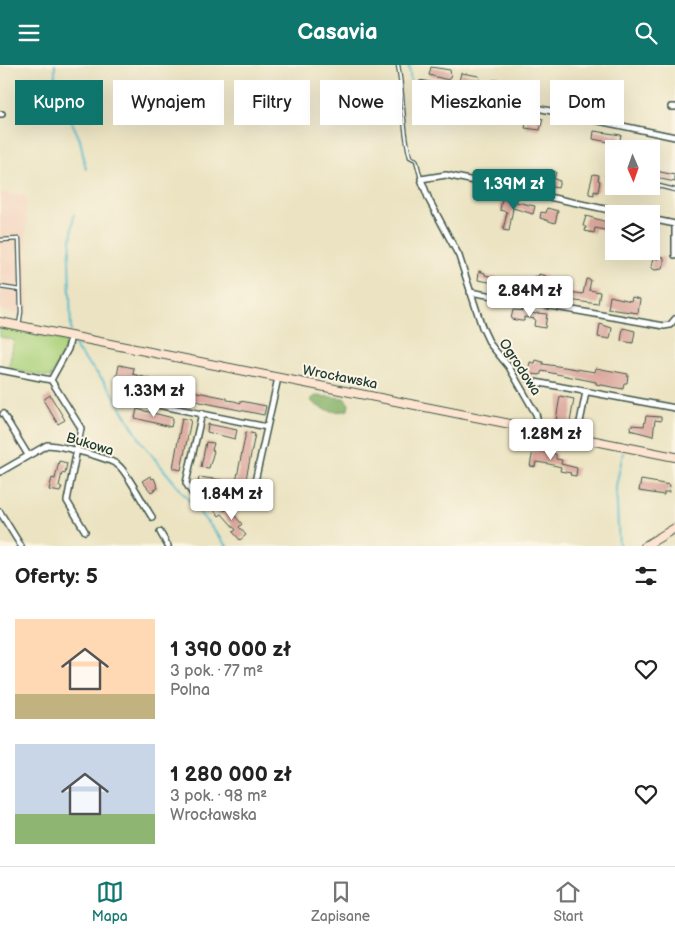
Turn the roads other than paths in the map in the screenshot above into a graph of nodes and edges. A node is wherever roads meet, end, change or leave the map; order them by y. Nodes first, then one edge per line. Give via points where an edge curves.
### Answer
1 (398, 65) edge
2 (540, 109) edge
3 (675, 137) edge
4 (421, 179) junction
5 (660, 187) edge
6 (675, 190) edge
7 (605, 209) edge
8 (660, 221) edge
9 (675, 224) edge
10 (0, 240) edge
11 (675, 255) edge
12 (0, 287) edge
13 (20, 290) junction
14 (470, 292) junction
15 (675, 319) edge
16 (0, 322) edge
17 (19, 326) junction
18 (70, 337) junction
19 (0, 370) edge
20 (278, 378) junction
21 (51, 380) junction
22 (535, 382) dead end
23 (586, 392) junction
24 (128, 399) dead end
25 (675, 408) edge
26 (202, 413) junction
27 (3, 414) dead end
28 (267, 427) junction
29 (537, 429) junction
30 (577, 437) junction
31 (77, 451) junction
32 (28, 455) junction
33 (675, 457) edge
34 (0, 471) edge
35 (0, 512) edge
36 (152, 517) dead end
37 (675, 528) edge
38 (85, 531) dead end
39 (160, 532) dead end
40 (20, 546) edge
41 (168, 546) edge
42 (645, 546) edge

1 - 4 lane, Ogrodowa via 406,142 410,157 416,160
2 - 3 street
4 - 7 street via 446,175
4 - 14 street, Ogrodowa via 428,200 459,256
5 - 6 lane
8 - 9 street
9 - 11 street
10 - 13 lane via 19,239
12 - 13 lane
13 - 17 lane
14 - 15 street via 664,326
14 - 29 street, Ogrodowa via 490,344 509,367 536,414
16 - 17 street, Wrocławska
17 - 18 street, Wrocławska
18 - 20 street, Wrocławska
18 - 21 street via 68,349
19 - 21 street
20 - 28 street
20 - 29 street, Wrocławska
21 - 31 street via 81,428
22 - 23 street
23 - 25 street
23 - 30 street
24 - 26 street
26 - 28 street
26 - 28 street via 186,483 192,493 250,504
27 - 32 street
29 - 30 street, Wrocławska
30 - 33 street, Wrocławska
31 - 32 street, Bukowa via 47,445
31 - 36 street, Bukowa via 118,465
31 - 38 street via 67,501
32 - 34 street, Bukowa
35 - 40 street
37 - 42 street
39 - 41 street

